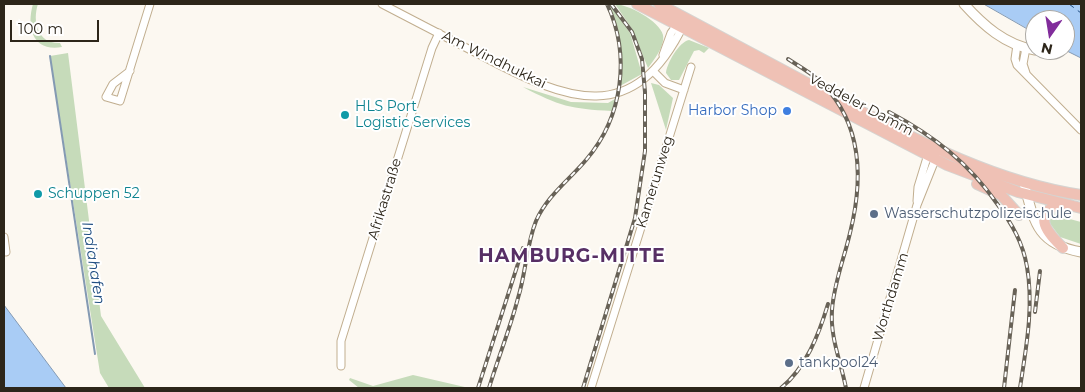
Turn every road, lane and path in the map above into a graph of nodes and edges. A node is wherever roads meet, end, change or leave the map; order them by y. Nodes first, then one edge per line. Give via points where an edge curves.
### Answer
1 (150, 4) edge
2 (382, 4) edge
3 (637, 4) edge
4 (659, 4) edge
5 (964, 4) edge
6 (681, 24) junction
7 (439, 33) junction
8 (1025, 48) edge
9 (1025, 53) edge
10 (691, 67) dead end
11 (130, 71) dead end
12 (653, 72) junction
13 (684, 90) junction
14 (1081, 130) edge
15 (933, 153) junction
16 (947, 165) junction
17 (1023, 190) junction
18 (1081, 195) edge
19 (1060, 203) junction
20 (1081, 208) edge
21 (1019, 216) joint
22 (4, 237) edge
23 (1063, 248) junction
24 (6, 252) dead end
25 (1081, 252) edge
26 (341, 366) dead end
27 (591, 388) edge
28 (864, 388) edge

1 - 11 street
2 - 7 street, Am Windhukkai
3 - 6 main road, Veddeler Damm
4 - 6 main road, Veddeler Damm
5 - 8 street via 992,31
6 - 12 street, Am Windhukkai
6 - 15 main road, Veddeler Damm
7 - 12 street, Am Windhukkai via 534,83 568,94 614,94
7 - 26 street, Afrikastraße via 341,341
9 - 14 street via 1023,64 1026,73
10 - 13 street, Kamerunweg
12 - 13 street via 665,83
13 - 27 street, Kamerunweg
15 - 16 main road, Veddeler Damm
15 - 17 main road, Veddeler Damm
15 - 28 street, Worthdamm via 918,187 917,205
16 - 17 main road, Veddeler Damm
16 - 21 main road via 970,181 1001,195
17 - 18 main road, Veddeler Damm
17 - 19 main road, Veddeler Damm
17 - 21 street via 1015,201
17 - 23 street via 1040,232
19 - 20 main road, Veddeler Damm
19 - 23 main road via 1047,210 1044,220 1050,234
22 - 24 street
23 - 25 street

